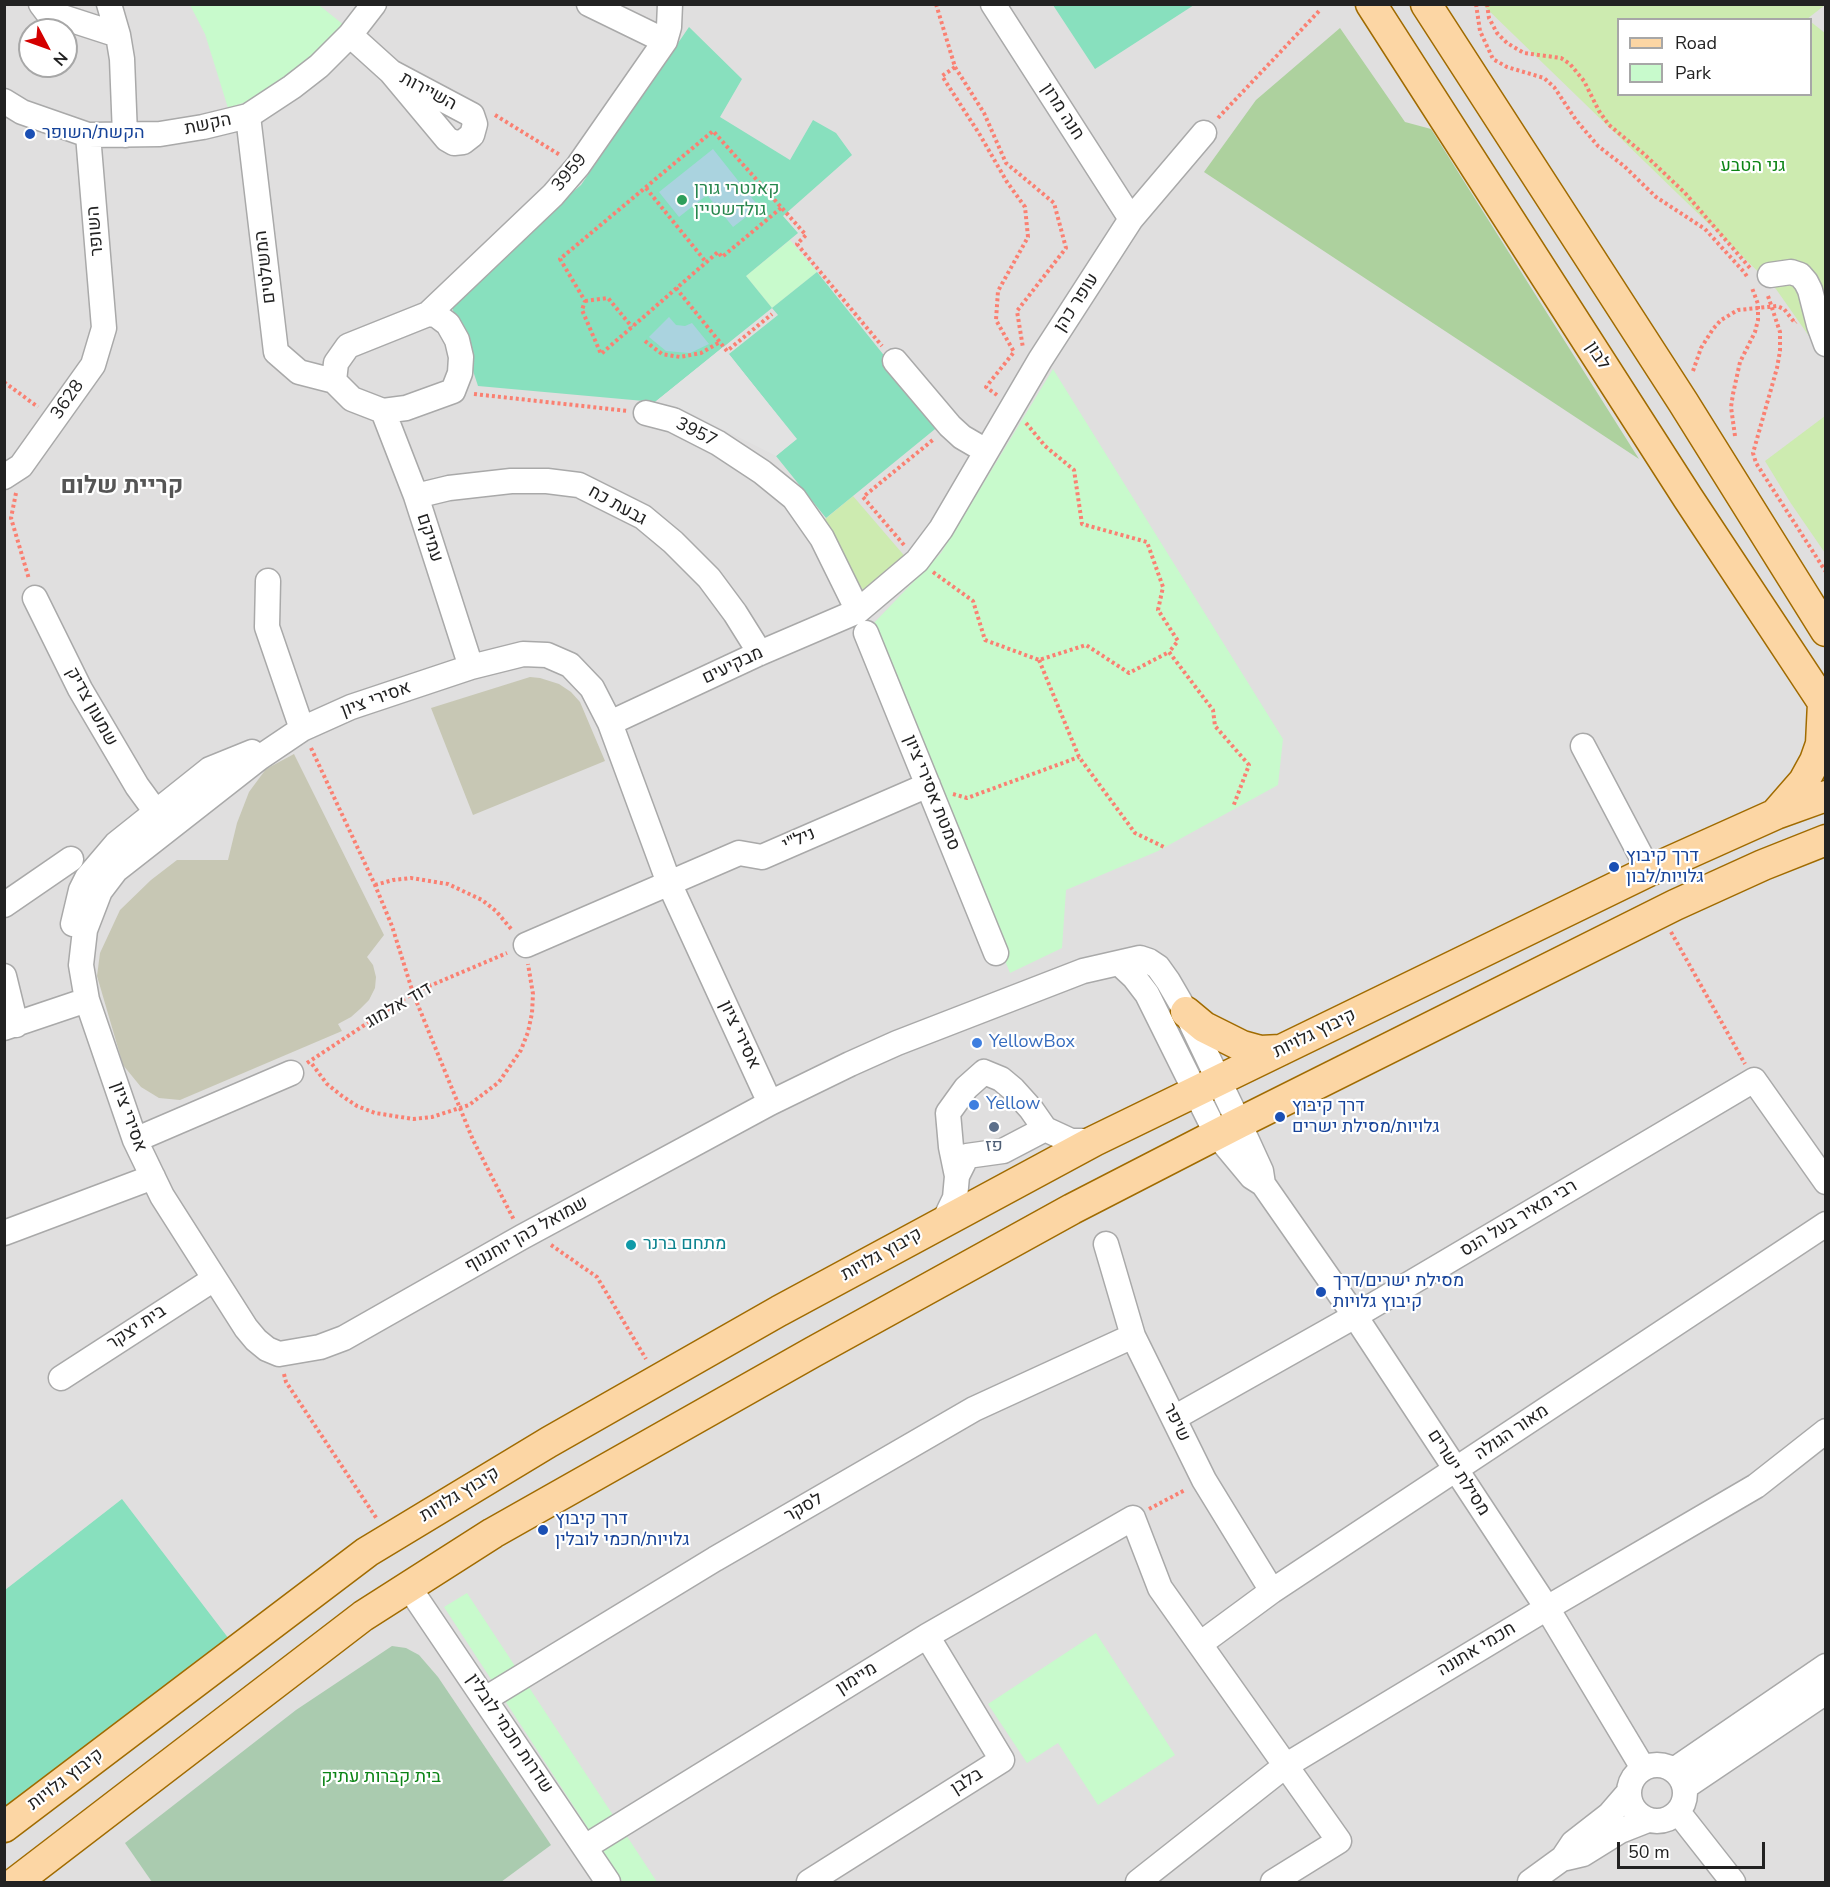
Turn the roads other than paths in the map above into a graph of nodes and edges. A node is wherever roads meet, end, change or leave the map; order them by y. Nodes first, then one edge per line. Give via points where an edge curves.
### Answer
1 (41, 4) edge
2 (109, 4) edge
3 (374, 4) edge
4 (590, 4) edge
5 (670, 4) edge
6 (993, 4) edge
7 (1371, 4) edge
8 (1426, 4) edge
9 (118, 35) junction
10 (350, 35) junction
11 (665, 41) junction
12 (391, 72) junction
13 (4, 101) edge
14 (248, 116) junction
15 (1204, 133) road end
16 (88, 135) junction
17 (125, 135) junction
18 (1131, 219) junction
19 (1764, 280) road end
20 (428, 314) junction
21 (104, 328) joint
22 (1826, 344) edge
23 (895, 361) road end
24 (334, 381) junction
25 (382, 411) junction
26 (646, 413) road end
27 (986, 452) junction
28 (13, 472) edge
29 (416, 496) junction
30 (268, 581) dead end
31 (35, 598) road end
32 (862, 622) junction
33 (1826, 631) edge
34 (760, 653) junction
35 (471, 668) junction
36 (1824, 705) edge
37 (610, 723) junction
38 (295, 734) junction
39 (1583, 746) dead end
40 (928, 785) junction
41 (1826, 796) edge
42 (156, 812) junction
43 (1776, 814) junction
44 (1824, 841) edge
45 (71, 859) dead end
46 (1649, 871) junction
47 (669, 883) junction
48 (4, 905) edge
49 (524, 946) road end
50 (996, 953) dead end
51 (1120, 964) junction
52 (81, 965) junction
53 (4, 976) edge
54 (87, 1000) junction
55 (1186, 1012) junction
56 (10, 1027) edge
57 (1281, 1050) junction
58 (301, 1067) road end
59 (1206, 1086) junction
60 (770, 1103) junction
61 (1045, 1129) junction
62 (1228, 1129) junction
63 (135, 1140) junction
64 (1094, 1142) junction
65 (957, 1176) junction
66 (153, 1177) junction
67 (1826, 1182) edge
68 (944, 1221) junction
69 (1826, 1224) edge
70 (4, 1233) edge
71 (1106, 1244) dead end
72 (214, 1279) junction
73 (1356, 1316) junction
74 (1133, 1336) junction
75 (279, 1354) joint
76 (60, 1378) dead end
77 (1174, 1418) junction
78 (1826, 1431) edge
79 (1456, 1470) junction
80 (408, 1586) junction
81 (1272, 1591) junction
82 (1547, 1608) junction
83 (927, 1636) junction
84 (1200, 1644) junction
85 (1826, 1666) edge
86 (1826, 1692) edge
87 (486, 1701) junction
88 (1285, 1766) junction
89 (1643, 1768) junction
90 (1679, 1778) junction
91 (1628, 1793) junction
92 (1678, 1812) junction
93 (1648, 1820) junction
94 (4, 1827) edge
95 (585, 1847) junction
96 (1563, 1858) junction
97 (16, 1882) edge
98 (608, 1882) edge
99 (809, 1882) edge
100 (1137, 1882) edge
101 (1272, 1882) edge
102 (1530, 1882) edge
103 (1733, 1882) edge

1 - 9 street via 47,12
2 - 9 street
3 - 10 street, הקשת
4 - 11 street
5 - 11 street, 3959
6 - 18 street, חנה מרון
7 - 36 main road, לבון
8 - 33 main road
9 - 17 street
10 - 12 street, השיירות
10 - 14 street, הקשת via 320,66
11 - 20 street, 3959 via 578,166 553,195
12 - 12 street, השיירות via 447,139 463,142 472,135 472,115
13 - 16 street, הקשת via 21,112
14 - 17 street, הקשת via 160,134
14 - 24 street, המשלטים via 276,352 299,372
15 - 18 street, עופר כהן
16 - 17 street, הקשת
16 - 21 street, השופר
18 - 27 street, עופר כהן
19 - 22 street via 1791,272 1800,275 1810,290
20 - 24 street via 348,346 336,363
20 - 25 street via 448,324 457,340 460,373 453,391 406,408
21 - 28 street, 3628 via 93,365
23 - 27 street via 950,426
24 - 25 street via 352,399
25 - 29 street, עמיקם
26 - 32 street, 3957 via 673,420 718,443 794,498 822,538
27 - 32 street, עופר כהן via 941,529
29 - 34 street, גבעת כח via 511,481 579,485 643,517 673,542 709,578
29 - 35 street, עמיקם
30 - 38 street via 267,627
31 - 42 street, שמעון צדיק via 85,699
32 - 34 street, מבקיעים
32 - 40 street, סמטת אסירי ציון
34 - 37 street, מבקיעים
35 - 37 street, אסירי ציון via 523,654 547,655 570,665 592,688
35 - 38 street, אסירי ציון via 351,707
36 - 43 main road via 1821,744 1815,761
37 - 47 street, אסירי ציון
38 - 42 street via 210,769
38 - 52 street, אסירי ציון via 116,870 90,913
39 - 46 street
40 - 47 street, ניל"י via 762,857 739,853
40 - 50 street, סמטת אסירי ציון
41 - 43 main road, קיבוץ גלויות
42 - 52 street via 105,855 81,890 72,930 74,951
43 - 46 main road, קיבוץ גלויות
44 - 62 main road via 1675,905
45 - 48 street
46 - 57 main road, קיבוץ גלויות
47 - 49 street
47 - 60 street, אסירי ציון
51 - 55 street via 1140,958 1158,967
51 - 59 street via 1146,994
51 - 60 street via 1083,971 897,1043
52 - 54 street, אסירי ציון
53 - 56 street
54 - 56 street
54 - 63 street, אסירי ציון
55 - 57 main road via 1204,1027 1242,1046 1260,1051
55 - 59 street
57 - 59 main road, קיבוץ גלויות
58 - 63 street
59 - 62 street, מסילת ישרים
59 - 64 main road, קיבוץ גלויות
60 - 75 street, שמואל כהן יוחננוף via 344,1338 320,1347
61 - 64 street via 1071,1142
61 - 65 street via 1003,1151 968,1156
61 - 65 street via 1013,1089 1002,1079 984,1072 948,1113
62 - 73 street, מסילת ישרים via 1251,1177 1263,1184
62 - 80 main road via 1072,1209 813,1352
63 - 66 street, אסירי ציון
64 - 68 main road, קיבוץ גלויות
65 - 68 street via 955,1198
66 - 70 street
66 - 72 street, אסירי ציון
67 - 73 street, רבי מאיר בעל הנס via 1754,1080
68 - 94 main road, קיבוץ גלויות via 539,1448 367,1552
69 - 79 street, מאור הגולה
71 - 74 street, שיפר
72 - 75 street, אסירי ציון via 256,1340
72 - 76 street, בית יצקר
73 - 77 street, רבי מאיר בעל הנס
73 - 79 street, מסילת ישרים
74 - 77 street, שיפר
74 - 87 street, לסקר via 974,1409 715,1559
77 - 81 street, שיפר via 1204,1480
78 - 82 street, חכמי אתונה via 1756,1486
79 - 81 street, מאור הגולה
79 - 82 street, מסילת ישרים
80 - 87 street, שדרות חכמי לובלין
80 - 97 main road
81 - 84 street, מאור הגולה
82 - 88 street, חכמי אתונה
82 - 89 street, מסילת ישרים
83 - 84 street, מיימון via 1133,1518 1160,1588
83 - 95 street, מיימון
83 - 99 street, בלבן via 1002,1760
84 - 88 street
85 - 90 street
86 - 90 street
87 - 95 street, שדרות חכמי לובלין
88 - 100 street, חכמי אתונה
88 - 101 street via 1339,1841
89 - 90 street via 1657,1764
89 - 91 street via 1630,1781
90 - 92 street via 1684,1801
91 - 93 street via 1635,1812
91 - 96 street via 1609,1815 1573,1843
92 - 93 street via 1665,1820
92 - 103 street
93 - 96 street via 1620,1831 1583,1854
95 - 98 street, שדרות חכמי לובלין
96 - 102 street

